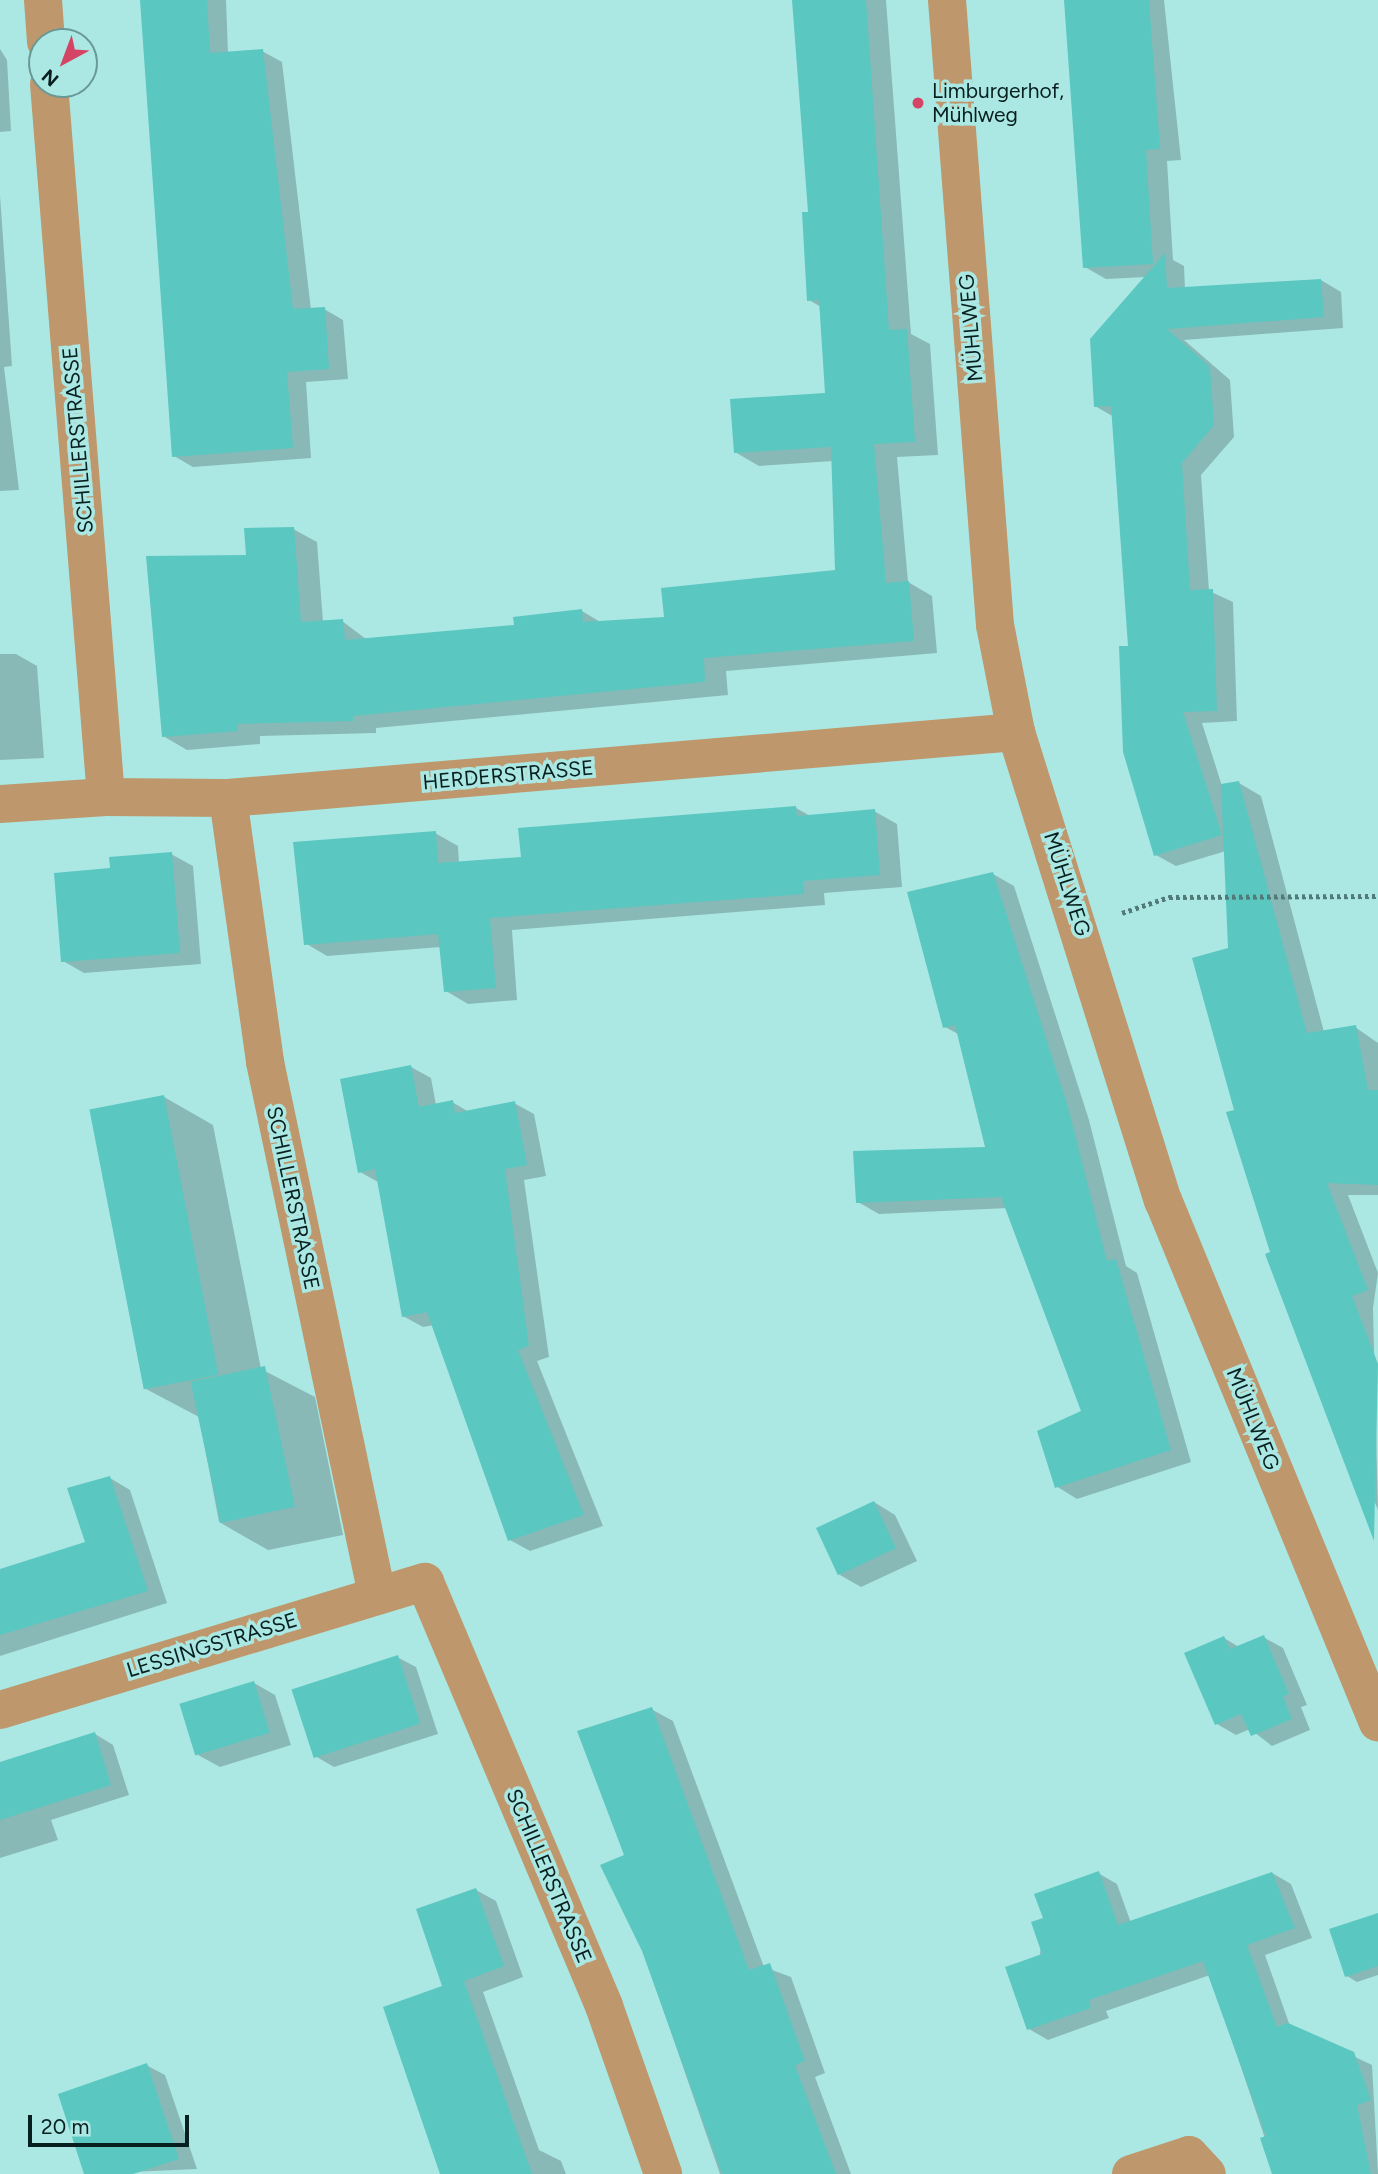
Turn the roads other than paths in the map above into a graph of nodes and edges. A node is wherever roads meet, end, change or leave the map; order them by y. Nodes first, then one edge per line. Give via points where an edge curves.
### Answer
1 (43, 0) edge
2 (947, 0) edge
3 (45, 28) edge
4 (50, 98) edge
5 (1016, 732) junction
6 (106, 797) junction
7 (228, 798) junction
8 (0, 804) edge
9 (425, 1582) joint
10 (377, 1595) junction
11 (0, 1710) edge
12 (1378, 1723) edge
13 (663, 2174) edge
14 (1131, 2174) edge
15 (1207, 2174) edge

1 - 3 street
2 - 5 street, MÜHLWEG via 995,625
4 - 6 street, SCHILLERSTRASSE
5 - 7 street, HERDERSTRASSE
5 - 12 street, MÜHLWEG via 1082,926 1163,1200
6 - 7 street, HERDERSTRASSE
6 - 8 street, HERDERSTRASSE
7 - 10 street, SCHILLERSTRASSE via 265,1062
9 - 10 street, LESSINGSTRASSE
9 - 13 street, SCHILLERSTRASSE via 604,2007
10 - 11 street, LESSINGSTRASSE
14 - 15 street via 1189,2155

